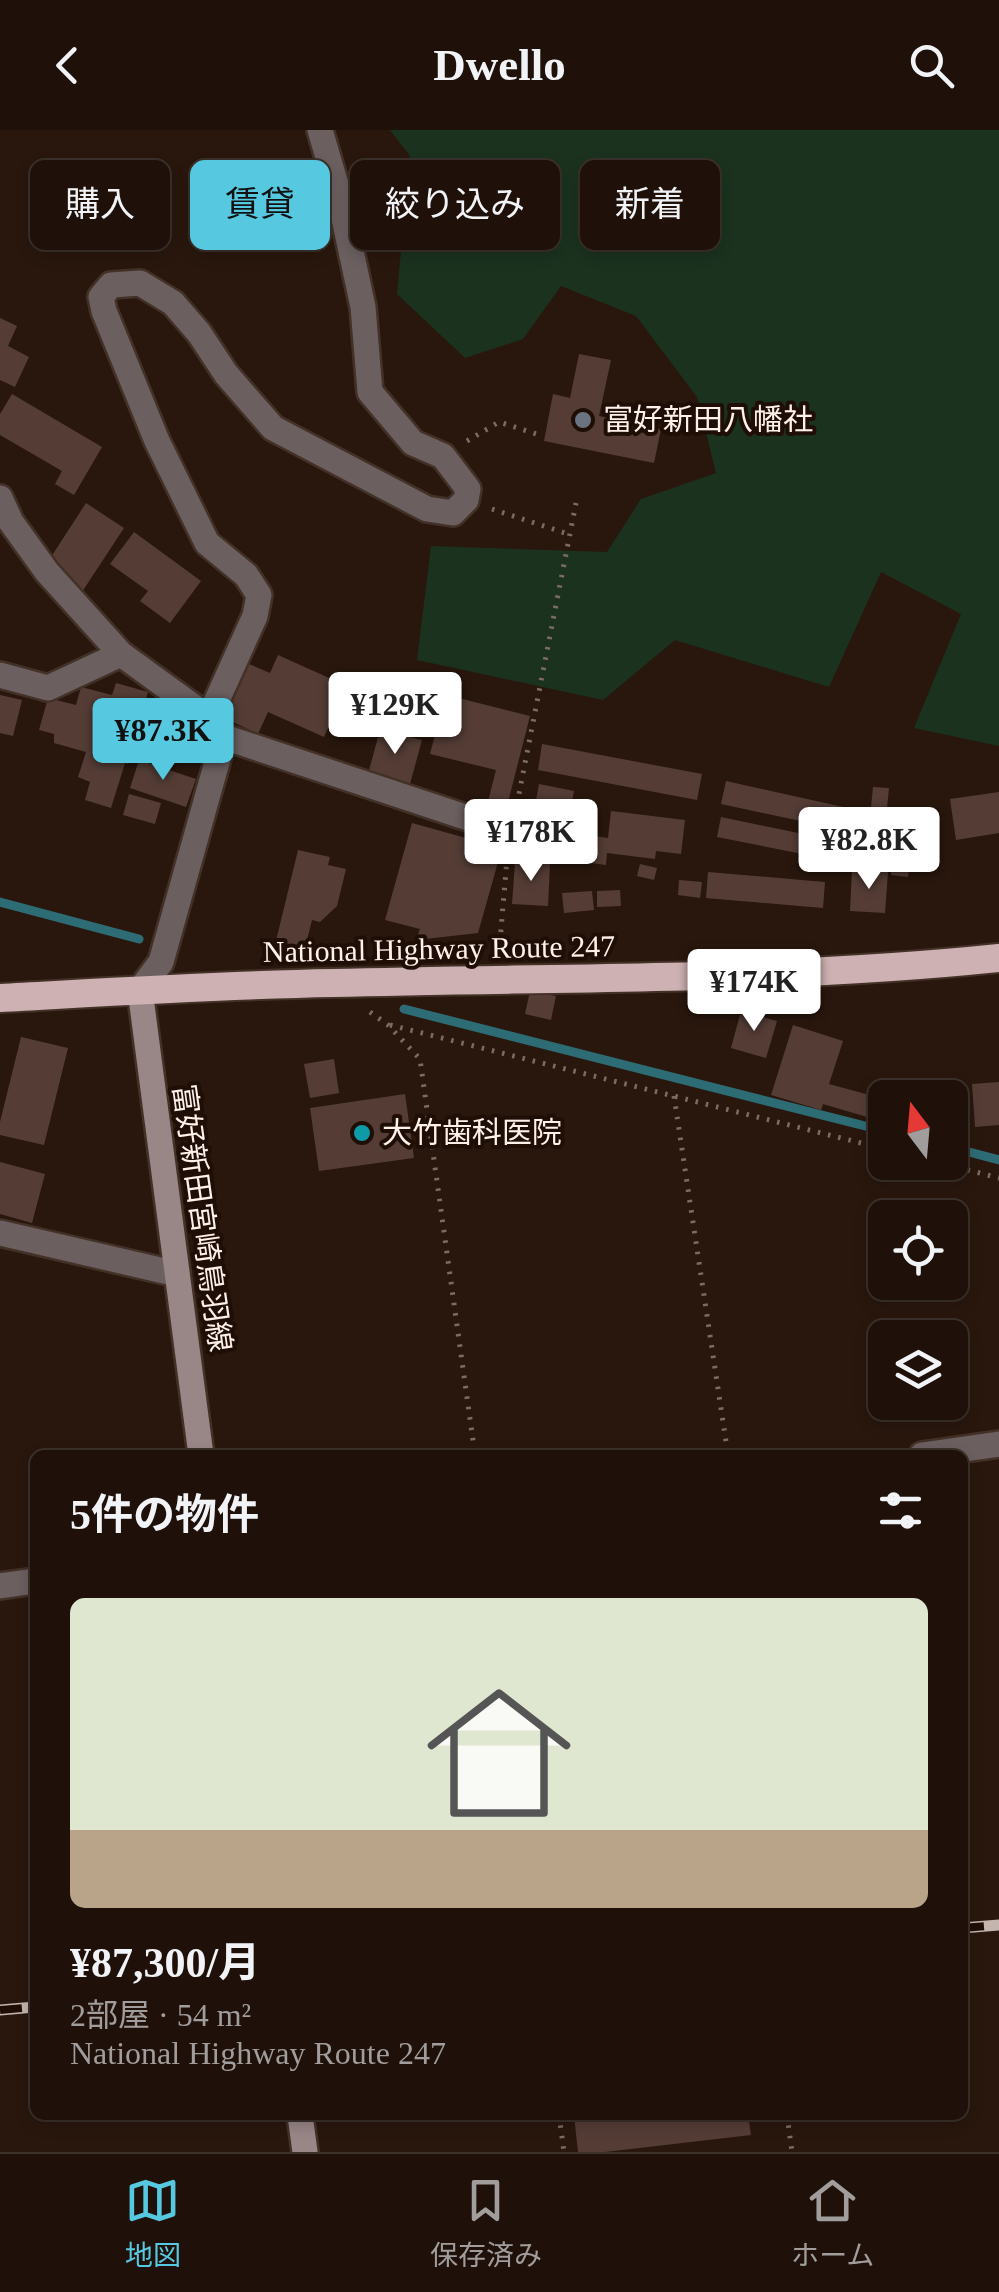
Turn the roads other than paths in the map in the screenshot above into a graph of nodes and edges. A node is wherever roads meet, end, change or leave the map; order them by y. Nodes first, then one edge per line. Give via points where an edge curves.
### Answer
1 (320, 130) edge
2 (0, 498) edge
3 (121, 654) junction
4 (0, 675) edge
5 (217, 728) junction
6 (510, 832) road end
7 (999, 958) edge
8 (140, 990) junction
9 (0, 998) edge
10 (0, 1234) edge
11 (176, 1274) junction
12 (999, 1444) edge
13 (200, 1450) edge
14 (957, 1450) edge
15 (30, 1582) edge
16 (0, 1586) edge
17 (301, 2120) edge
18 (305, 2152) edge

1 - 5 street via 364,306 370,392 413,443 443,456 468,488 466,500 453,512 427,509 273,428 173,303 140,283 111,286 101,297 104,311 157,441 207,543 246,574 259,595
2 - 3 street via 47,572
3 - 4 street via 48,688
3 - 5 street
5 - 6 street
5 - 8 street via 161,962
7 - 8 highway, National Highway Route 247 via 912,967
8 - 9 highway, National Highway Route 247
8 - 11 main road, 富好新田宮崎鳥羽線
10 - 11 street
11 - 13 main road, 富好新田宮崎鳥羽線
12 - 14 street
15 - 16 street
17 - 18 main road

